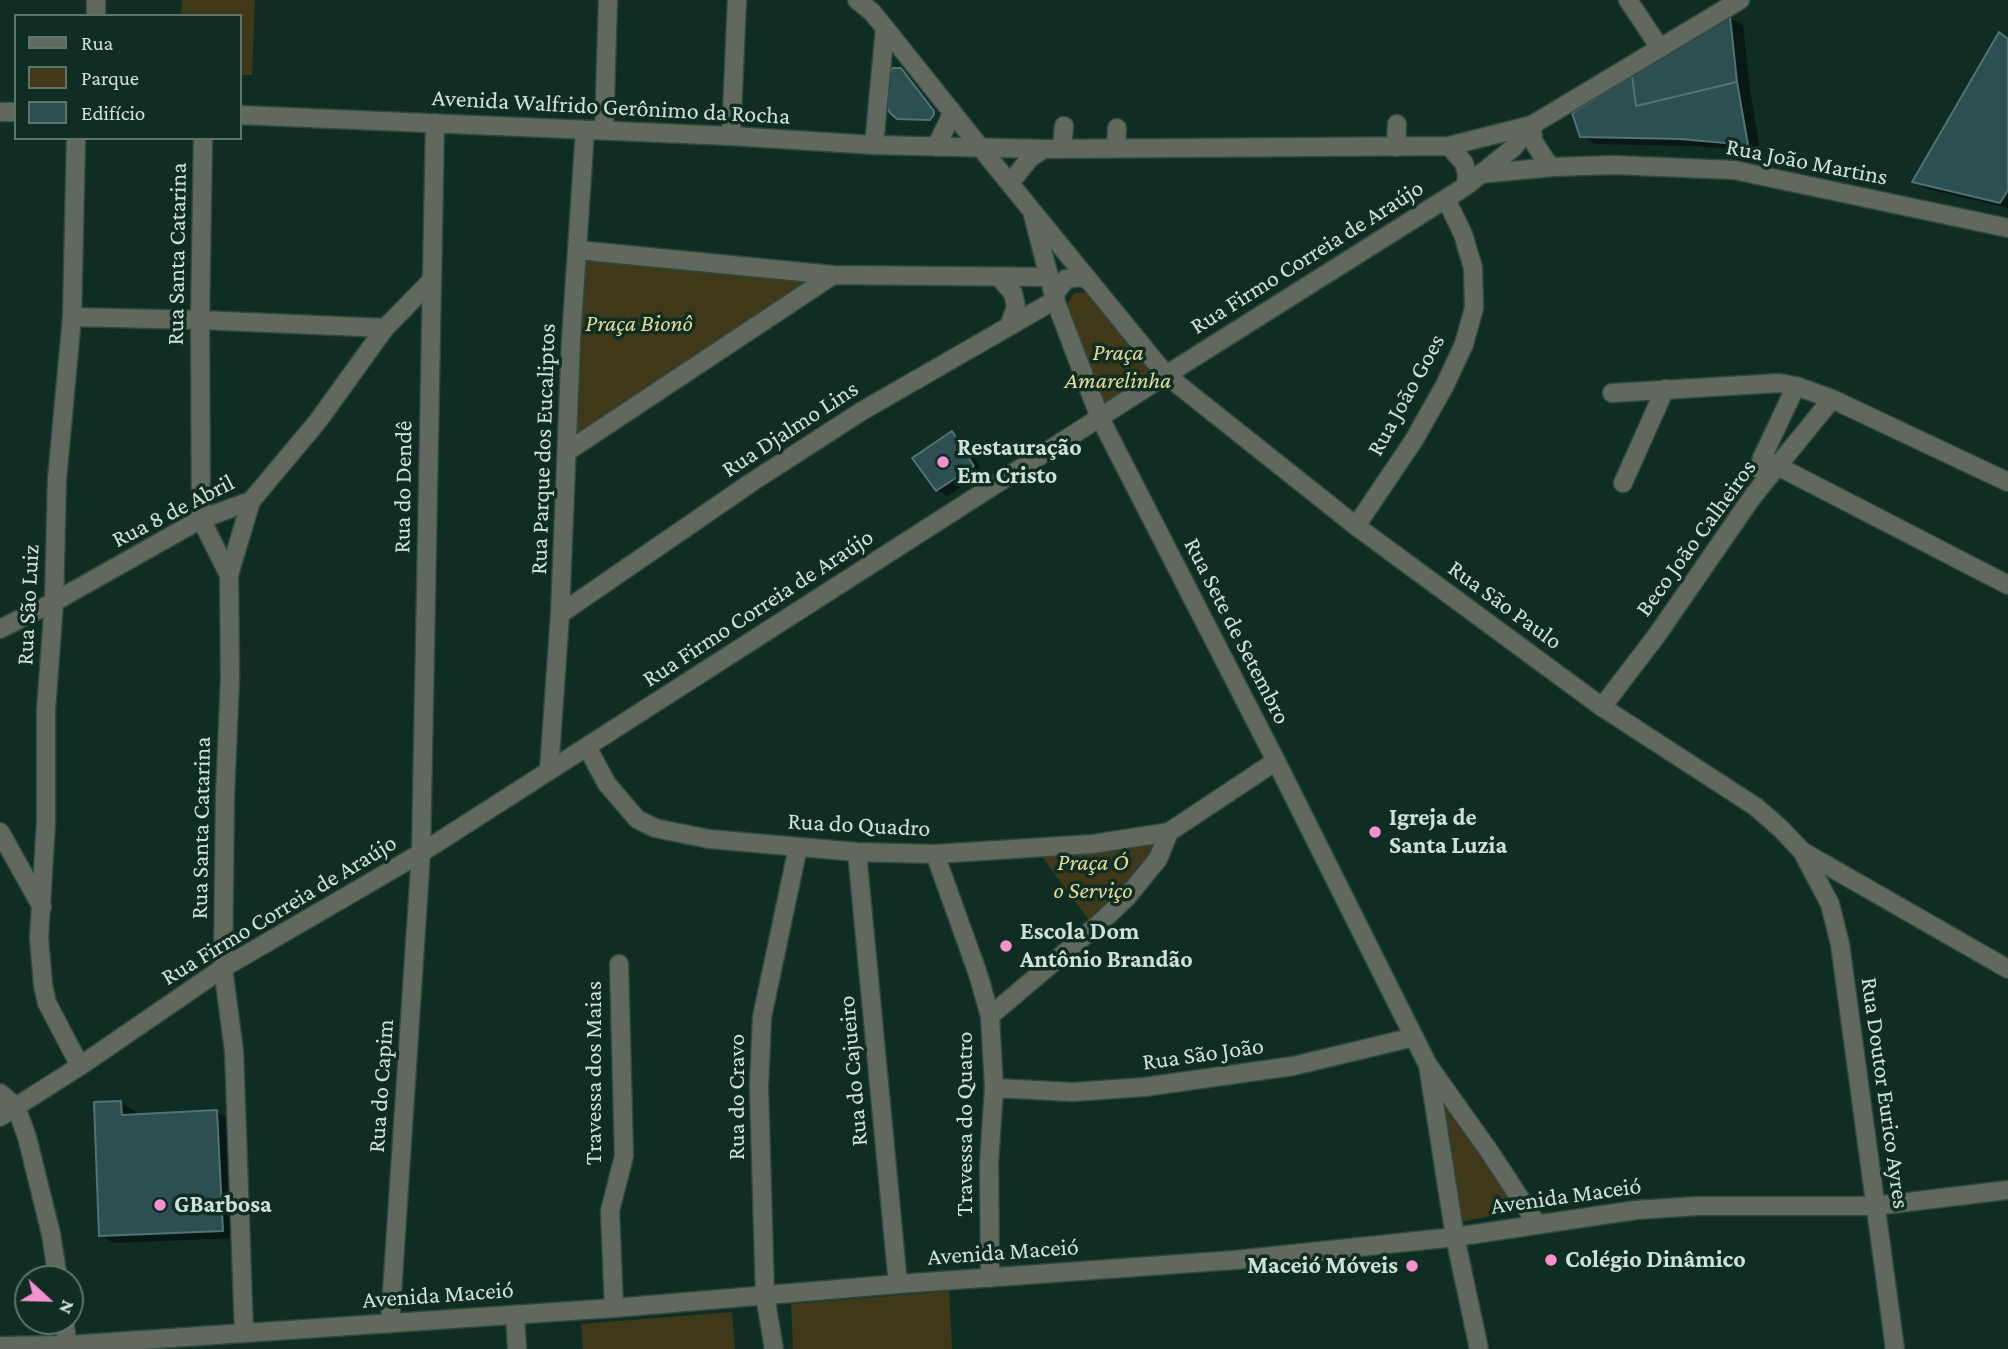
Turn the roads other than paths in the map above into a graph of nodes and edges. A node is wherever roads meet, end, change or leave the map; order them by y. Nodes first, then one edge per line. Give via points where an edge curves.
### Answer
1 (608, 0) edge
2 (737, 0) edge
3 (857, 0) edge
4 (1629, 0) edge
5 (1740, 0) edge
6 (885, 27) junction
7 (1660, 48) junction
8 (951, 110) junction
9 (242, 115) edge
10 (435, 123) junction
11 (1396, 124) dead end
12 (1532, 125) junction
13 (1064, 126) dead end
14 (1117, 128) dead end
15 (585, 130) junction
16 (604, 130) junction
17 (731, 136) junction
18 (76, 140) edge
19 (203, 140) edge
20 (874, 145) junction
21 (1449, 146) junction
22 (936, 147) junction
23 (980, 147) junction
24 (1396, 147) junction
25 (1116, 148) junction
26 (1053, 149) junction
27 (1552, 167) junction
28 (1480, 174) junction
29 (1010, 183) junction
30 (1466, 186) junction
31 (1446, 199) junction
32 (1031, 208) junction
33 (2008, 228) edge
34 (577, 250) junction
35 (833, 275) junction
36 (999, 277) junction
37 (1049, 277) junction
38 (432, 281) junction
39 (1089, 281) junction
40 (1055, 300) junction
41 (72, 317) junction
42 (200, 320) junction
43 (1009, 326) junction
44 (385, 328) junction
45 (1166, 375) junction
46 (1796, 386) junction
47 (1665, 389) junction
48 (1612, 393) dead end
49 (1832, 399) junction
50 (1100, 418) junction
51 (568, 451) junction
52 (1770, 462) junction
53 (2008, 482) edge
54 (1623, 483) dead end
55 (251, 501) junction
56 (201, 519) junction
57 (1356, 526) junction
58 (229, 575) junction
59 (2008, 584) edge
60 (54, 602) junction
61 (561, 614) junction
62 (2, 622) edge
63 (1602, 707) junction
64 (587, 747) junction
65 (1276, 761) junction
66 (549, 771) junction
67 (0, 832) edge
68 (1168, 832) junction
69 (798, 847) junction
70 (1802, 851) junction
71 (857, 852) junction
72 (421, 853) junction
73 (935, 855) junction
74 (42, 907) junction
75 (619, 964) dead end
76 (223, 968) junction
77 (2008, 969) edge
78 (990, 1016) junction
79 (1414, 1037) junction
80 (1428, 1065) junction
81 (80, 1066) junction
82 (994, 1088) junction
83 (0, 1094) edge
84 (16, 1107) junction
85 (0, 1117) edge
86 (2008, 1189) edge
87 (1875, 1206) junction
88 (1537, 1224) junction
89 (1455, 1237) junction
90 (56, 1265) edge
91 (990, 1278) junction
92 (898, 1284) junction
93 (765, 1296) junction
94 (614, 1308) junction
95 (514, 1315) junction
96 (390, 1323) junction
97 (244, 1334) junction
98 (66, 1335) edge
99 (68, 1345) junction
100 (0, 1346) edge
101 (517, 1349) edge
102 (774, 1349) edge
103 (1479, 1349) edge
104 (1895, 1349) edge

1 - 16 street
2 - 17 street
3 - 6 street, Rua São Paulo
4 - 7 street
5 - 7 street, Rua Firmo Correia de Araújo
6 - 8 street, Rua São Paulo
6 - 20 street
7 - 12 street, Rua Firmo Correia de Araújo
8 - 22 street
8 - 23 street, Rua São Paulo
9 - 10 street, Avenida Walfrido Gerônimo da Rocha
10 - 15 street, Avenida Walfrido Gerônimo da Rocha
10 - 38 street, Rua do Dendê
11 - 24 street
12 - 21 street, Rua Firmo Correia de Araújo
12 - 27 street via 1534,141
12 - 28 street, Rua Firmo Correia de Araújo via 1513,148
13 - 26 street
14 - 25 street
15 - 16 street, Avenida Walfrido Gerônimo da Rocha
15 - 34 street, Rua Parque dos Eucaliptos
16 - 17 street, Avenida Walfrido Gerônimo da Rocha
17 - 20 street, Avenida Walfrido Gerônimo da Rocha
18 - 41 street, Rua São Luiz
19 - 42 street, Rua Santa Catarina
20 - 22 street, Avenida Walfrido Gerônimo da Rocha
21 - 24 street, Rua Firmo Correia de Araújo
21 - 30 street via 1464,163
22 - 23 street, Avenida Walfrido Gerônimo da Rocha
23 - 26 street, Rua Firmo Correia de Araújo
23 - 29 street, Rua São Paulo
24 - 25 street, Rua Firmo Correia de Araújo
25 - 26 street, Rua Firmo Correia de Araújo
26 - 29 street via 1030,158
27 - 28 street, Rua João Martins
27 - 33 street, Rua João Martins via 1614,164 1734,170
28 - 30 street, Rua Firmo Correia de Araújo
29 - 32 street, Rua São Paulo
30 - 31 street, Rua Firmo Correia de Araújo
31 - 45 street, Rua Firmo Correia de Araújo
31 - 57 street, Rua João Goes via 1473,268 1474,308 1445,385
32 - 37 street, Rua Sete de Setembro
32 - 39 street, Rua São Paulo
34 - 35 street
34 - 51 street, Rua Parque dos Eucaliptos
35 - 36 street
35 - 51 street
36 - 37 street
36 - 43 street via 1013,293 1016,307
37 - 40 street, Rua Sete de Setembro
38 - 44 street, Rua 8 de Abril
38 - 72 street, Rua do Dendê
39 - 40 street, Rua Djalmo Lins via 1066,279
39 - 45 street, Rua São Paulo
40 - 43 street, Rua Djalmo Lins
40 - 50 street, Rua Sete de Setembro
41 - 42 street
41 - 60 street, Rua São Luiz via 57,479
42 - 44 street
42 - 56 street, Rua Santa Catarina
43 - 61 street, Rua Djalmo Lins via 862,411
44 - 55 street, Rua 8 de Abril via 318,421
45 - 50 street, Rua Firmo Correia de Araújo
45 - 57 street, Rua São Paulo
46 - 47 street
46 - 49 street
46 - 52 street
47 - 48 street
47 - 54 street
49 - 52 street, Beco João Calheiros
49 - 53 street
50 - 64 street, Rua Firmo Correia de Araújo
50 - 65 street, Rua Sete de Setembro
51 - 61 street, Rua Parque dos Eucaliptos
52 - 59 street
52 - 63 street, Beco João Calheiros via 1753,496
55 - 56 street, Rua 8 de Abril
55 - 58 street, Rua Santa Catarina
56 - 58 street, Rua Santa Catarina
56 - 60 street, Rua 8 de Abril
57 - 63 street, Rua São Paulo
58 - 76 street, Rua Santa Catarina
60 - 62 street, Rua 8 de Abril
60 - 74 street, Rua São Luiz via 46,710
61 - 66 street, Rua Parque dos Eucaliptos
63 - 70 street, Rua São Paulo via 1756,807
64 - 66 street, Rua Firmo Correia de Araújo
64 - 69 street, Rua do Quadro via 607,783 637,819 654,828 709,839
65 - 68 street
65 - 79 street, Rua Sete de Setembro
66 - 72 street, Rua Firmo Correia de Araújo
67 - 74 street
68 - 73 street, Rua do Quadro via 1093,844
68 - 78 street via 1158,859 1127,897
69 - 71 street, Rua do Quadro
69 - 93 street, Rua do Cravo via 762,1017 759,1087
70 - 77 street, Rua São Paulo
70 - 87 street, Rua Doutor Eurico Ayres via 1830,904 1840,944
71 - 73 street, Rua do Quadro
71 - 92 street, Rua do Cajueiro
72 - 76 street, Rua Firmo Correia de Araújo
72 - 96 street, Rua do Capim
73 - 78 street, Travessa do Quatro
74 - 81 street, Rua São Luiz via 39,938 47,1003
75 - 94 street, Travessa dos Maias via 624,1156 610,1211
76 - 81 street, Rua Firmo Correia de Araújo
76 - 97 street, Rua Santa Catarina via 234,1051
78 - 82 street, Travessa do Quatro
79 - 80 street, Rua Sete de Setembro
79 - 82 street, Rua São João via 1293,1066 1144,1087 1073,1093
80 - 88 street, Rua Sete de Setembro
80 - 89 street, Rua Sete de Setembro
81 - 84 street, Rua Firmo Correia de Araújo
82 - 91 street, Travessa do Quatro
83 - 84 street
84 - 85 street, Rua Firmo Correia de Araújo
84 - 90 street via 27,1136
86 - 87 street, Avenida Maceió
87 - 88 street, Avenida Maceió via 1698,1206
87 - 104 street, Rua Doutor Eurico Ayres
88 - 89 street, Avenida Maceió
89 - 91 street, Avenida Maceió via 1236,1260
89 - 103 street, Rua Sete de Setembro
91 - 92 street, Avenida Maceió
92 - 93 street, Avenida Maceió
93 - 94 street, Avenida Maceió
93 - 102 street, Rua do Cravo
94 - 95 street, Avenida Maceió
95 - 96 street, Avenida Maceió
95 - 101 street
96 - 97 street, Avenida Maceió
97 - 99 street, Avenida Maceió
98 - 99 street
99 - 100 street, Avenida Maceió

